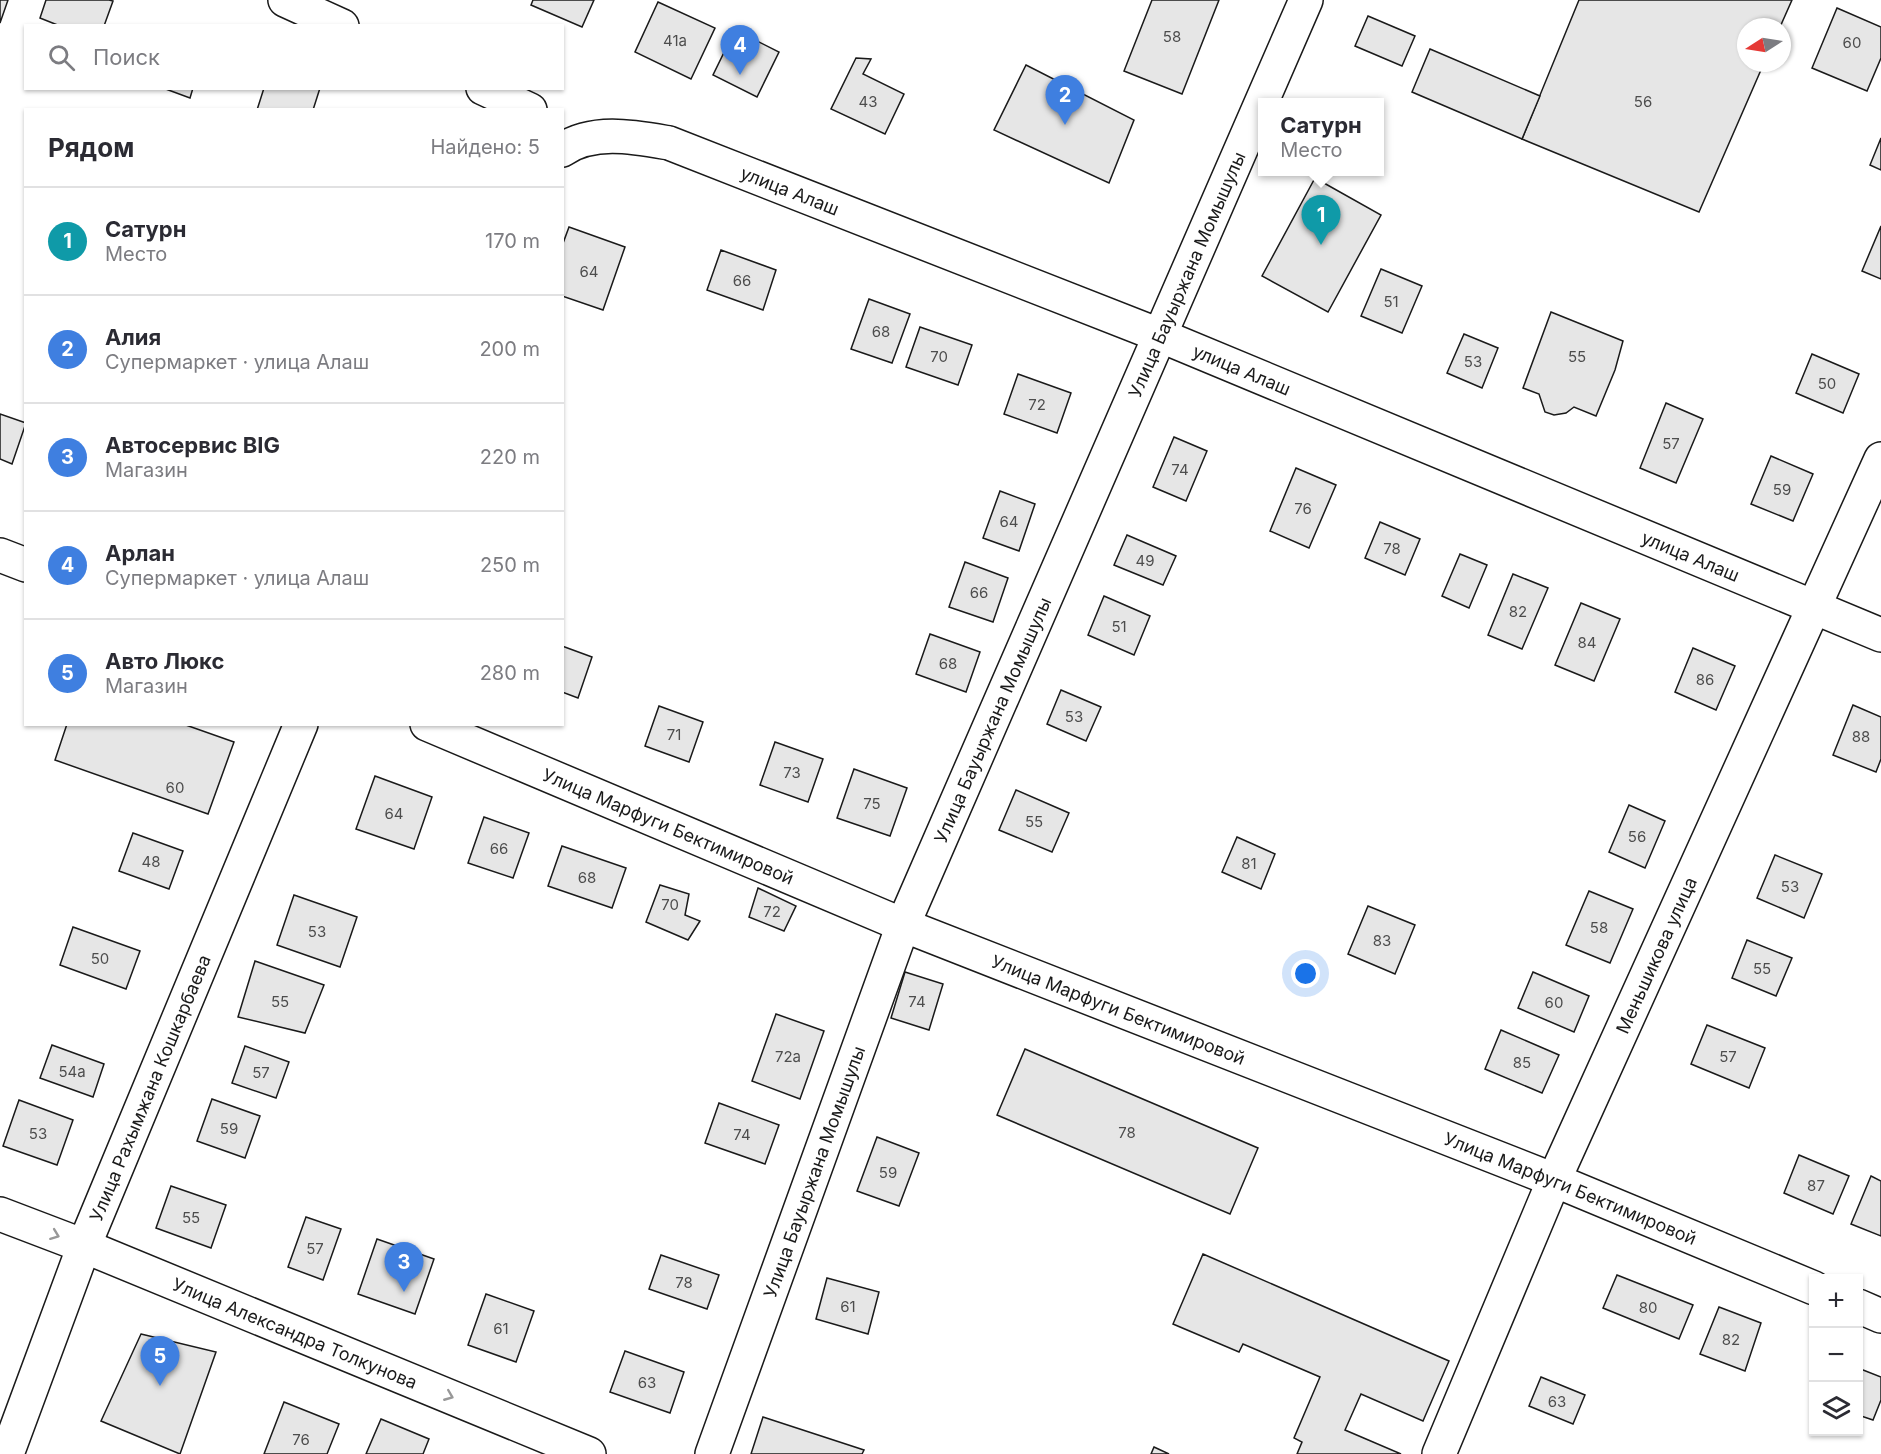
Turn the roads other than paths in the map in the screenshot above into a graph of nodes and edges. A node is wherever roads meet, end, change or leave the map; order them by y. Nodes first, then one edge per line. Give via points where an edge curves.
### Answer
1 (285, 0) edge
2 (1306, 0) edge
3 (338, 24) edge
4 (487, 90) edge
5 (1263, 98) edge
6 (526, 108) edge
7 (1258, 109) edge
8 (565, 144) edge
9 (1159, 335) junction
10 (1881, 459) edge
11 (0, 555) edge
12 (24, 564) edge
13 (1815, 608) junction
14 (1881, 635) edge
15 (300, 726) edge
16 (432, 726) edge
17 (903, 925) junction
18 (1554, 1180) junction
19 (0, 1214) edge
20 (84, 1246) junction
21 (1809, 1286) edge
22 (1863, 1308) edge
23 (1881, 1316) edge
24 (7, 1454) edge
25 (589, 1454) edge
26 (712, 1454) edge
27 (1439, 1454) edge

1 - 3 street
2 - 5 street, Улица Бауыржана Момышулы
4 - 6 street
7 - 9 street, Улица Бауыржана Момышулы
8 - 9 street, улица Алаш via 597,137 634,137 669,143
9 - 13 street, улица Алаш
9 - 17 street, Улица Бауыржана Момышулы
10 - 13 street, Меньшикова улица
11 - 12 street
13 - 14 street, улица Алаш
13 - 18 street, Меньшикова улица
15 - 20 street, Улица Рахымжана Кошкарбаева
16 - 17 street, Улица Марфуги Бектимировой
17 - 18 street, Улица Марфуги Бектимировой
17 - 26 street, Улица Бауыржана Момышулы
18 - 21 street, Улица Марфуги Бектимировой
18 - 27 street, Меньшикова улица
19 -> 20 street, Улица Александра Толкунова
20 - 24 street, Улица Рахымжана Кошкарбаева
20 -> 25 street, Улица Александра Толкунова
22 - 23 street

